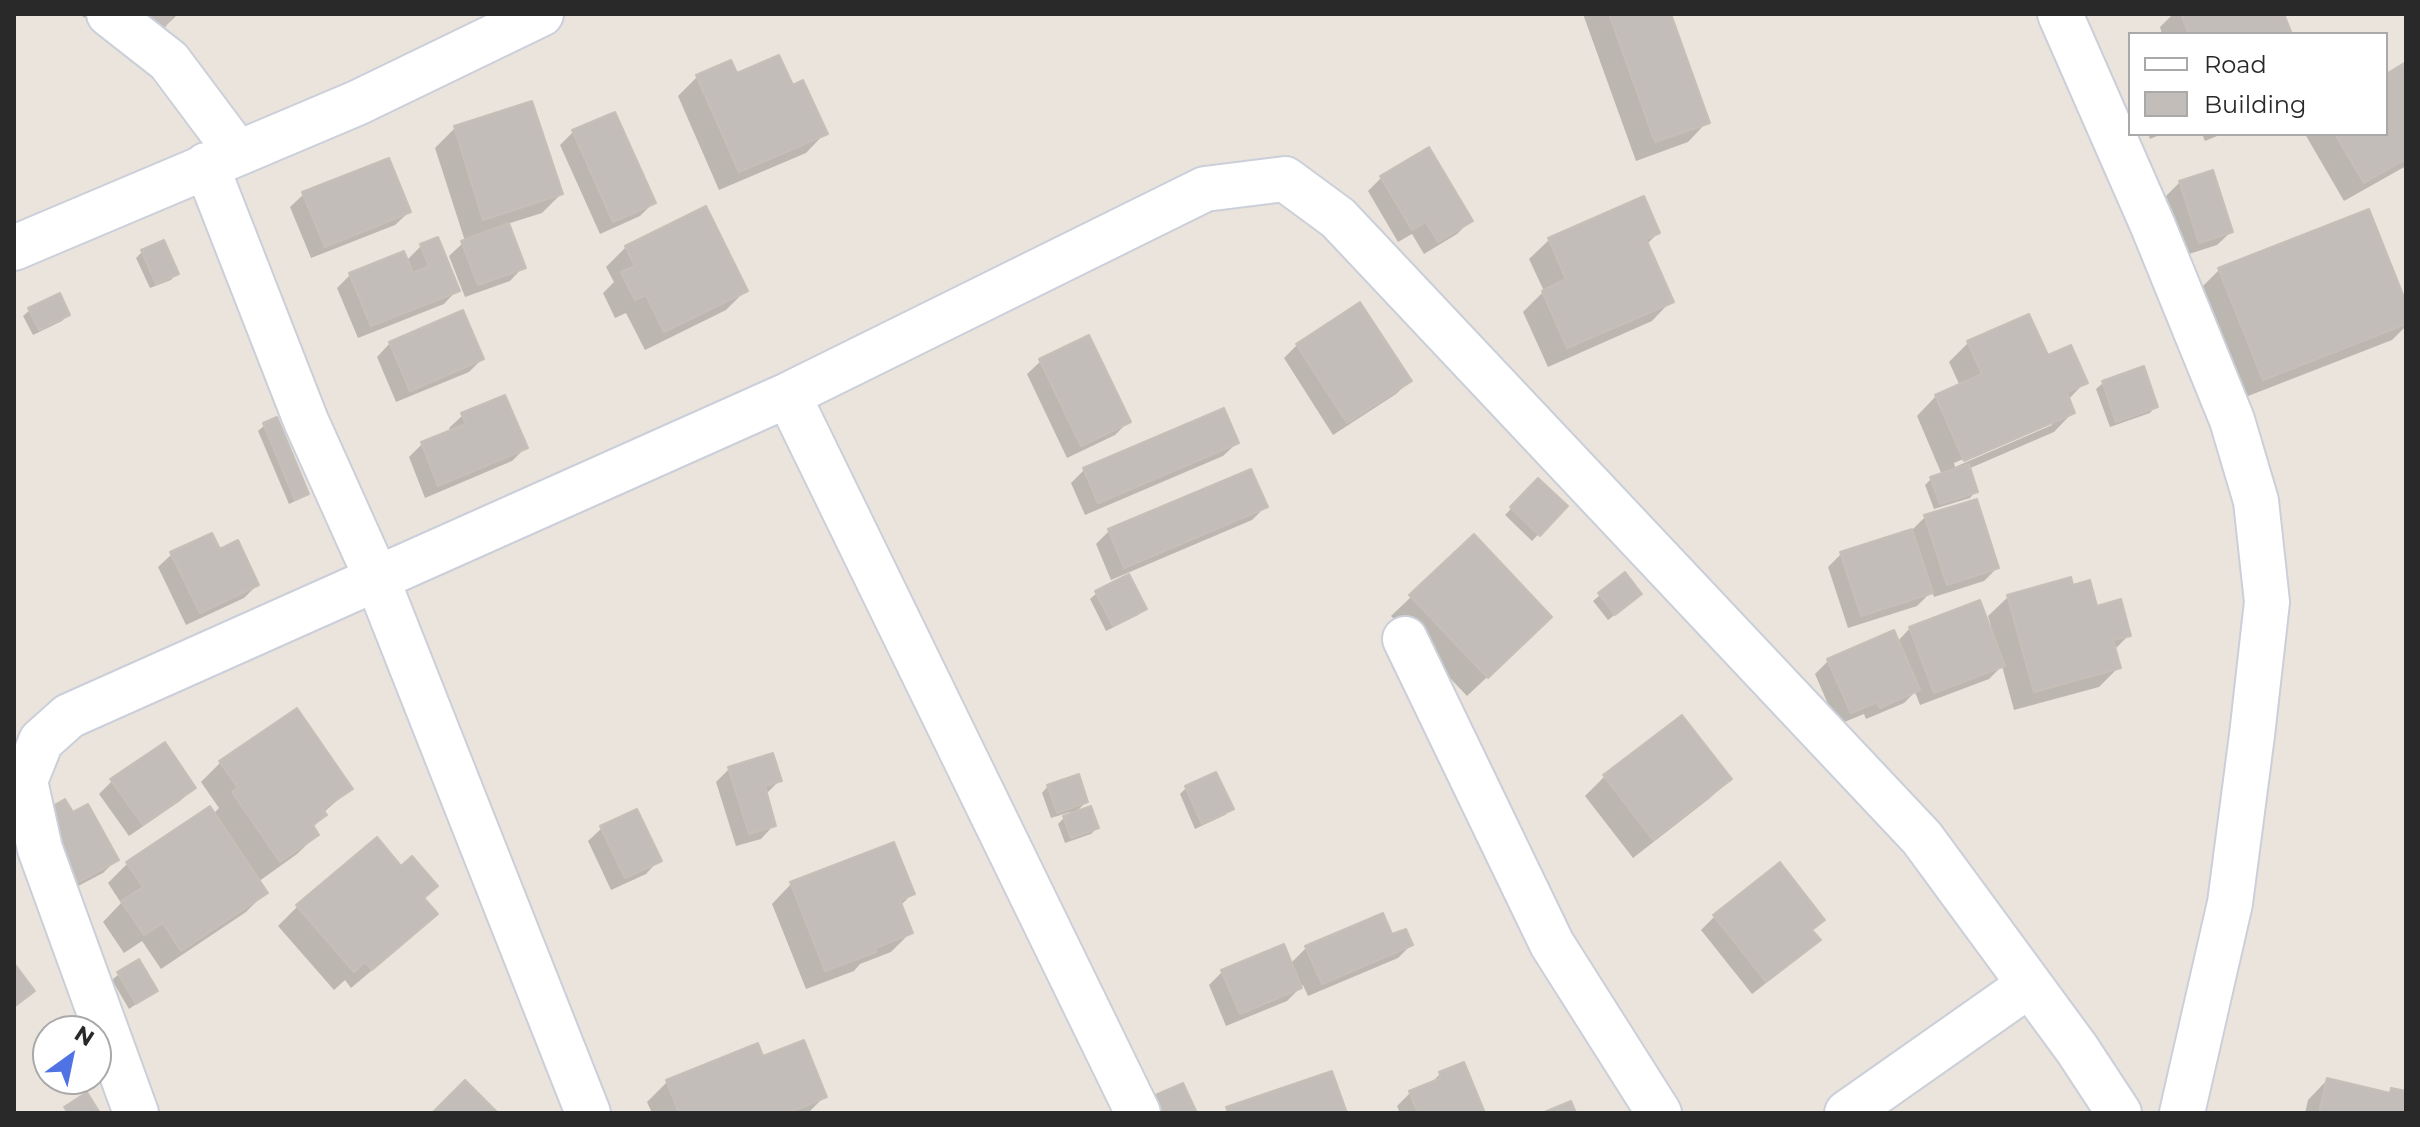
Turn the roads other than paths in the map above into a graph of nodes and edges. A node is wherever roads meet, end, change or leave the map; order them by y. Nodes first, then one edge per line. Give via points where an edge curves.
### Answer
1 (109, 14) edge
2 (541, 14) edge
3 (2060, 14) edge
4 (221, 159) junction
5 (14, 248) edge
6 (788, 395) junction
7 (377, 579) junction
8 (1405, 639) dead end
9 (27, 860) edge
10 (2029, 985) junction
11 (136, 1113) edge
12 (588, 1113) edge
13 (1138, 1113) edge
14 (1659, 1113) edge
15 (1847, 1113) edge
16 (2119, 1113) edge
17 (2182, 1113) edge

1 - 4 street via 169,61
2 - 4 street via 357,103
3 - 17 street via 2232,420 2256,501 2267,602 2252,735 2230,903
4 - 5 street
4 - 7 street via 306,421
6 - 7 street
6 - 10 street via 1205,189 1285,179 1338,218 1922,838
6 - 13 street
7 - 9 street via 69,716 41,741 25,781
7 - 12 street
8 - 14 street via 1552,944
9 - 11 street
10 - 15 street
10 - 16 street

